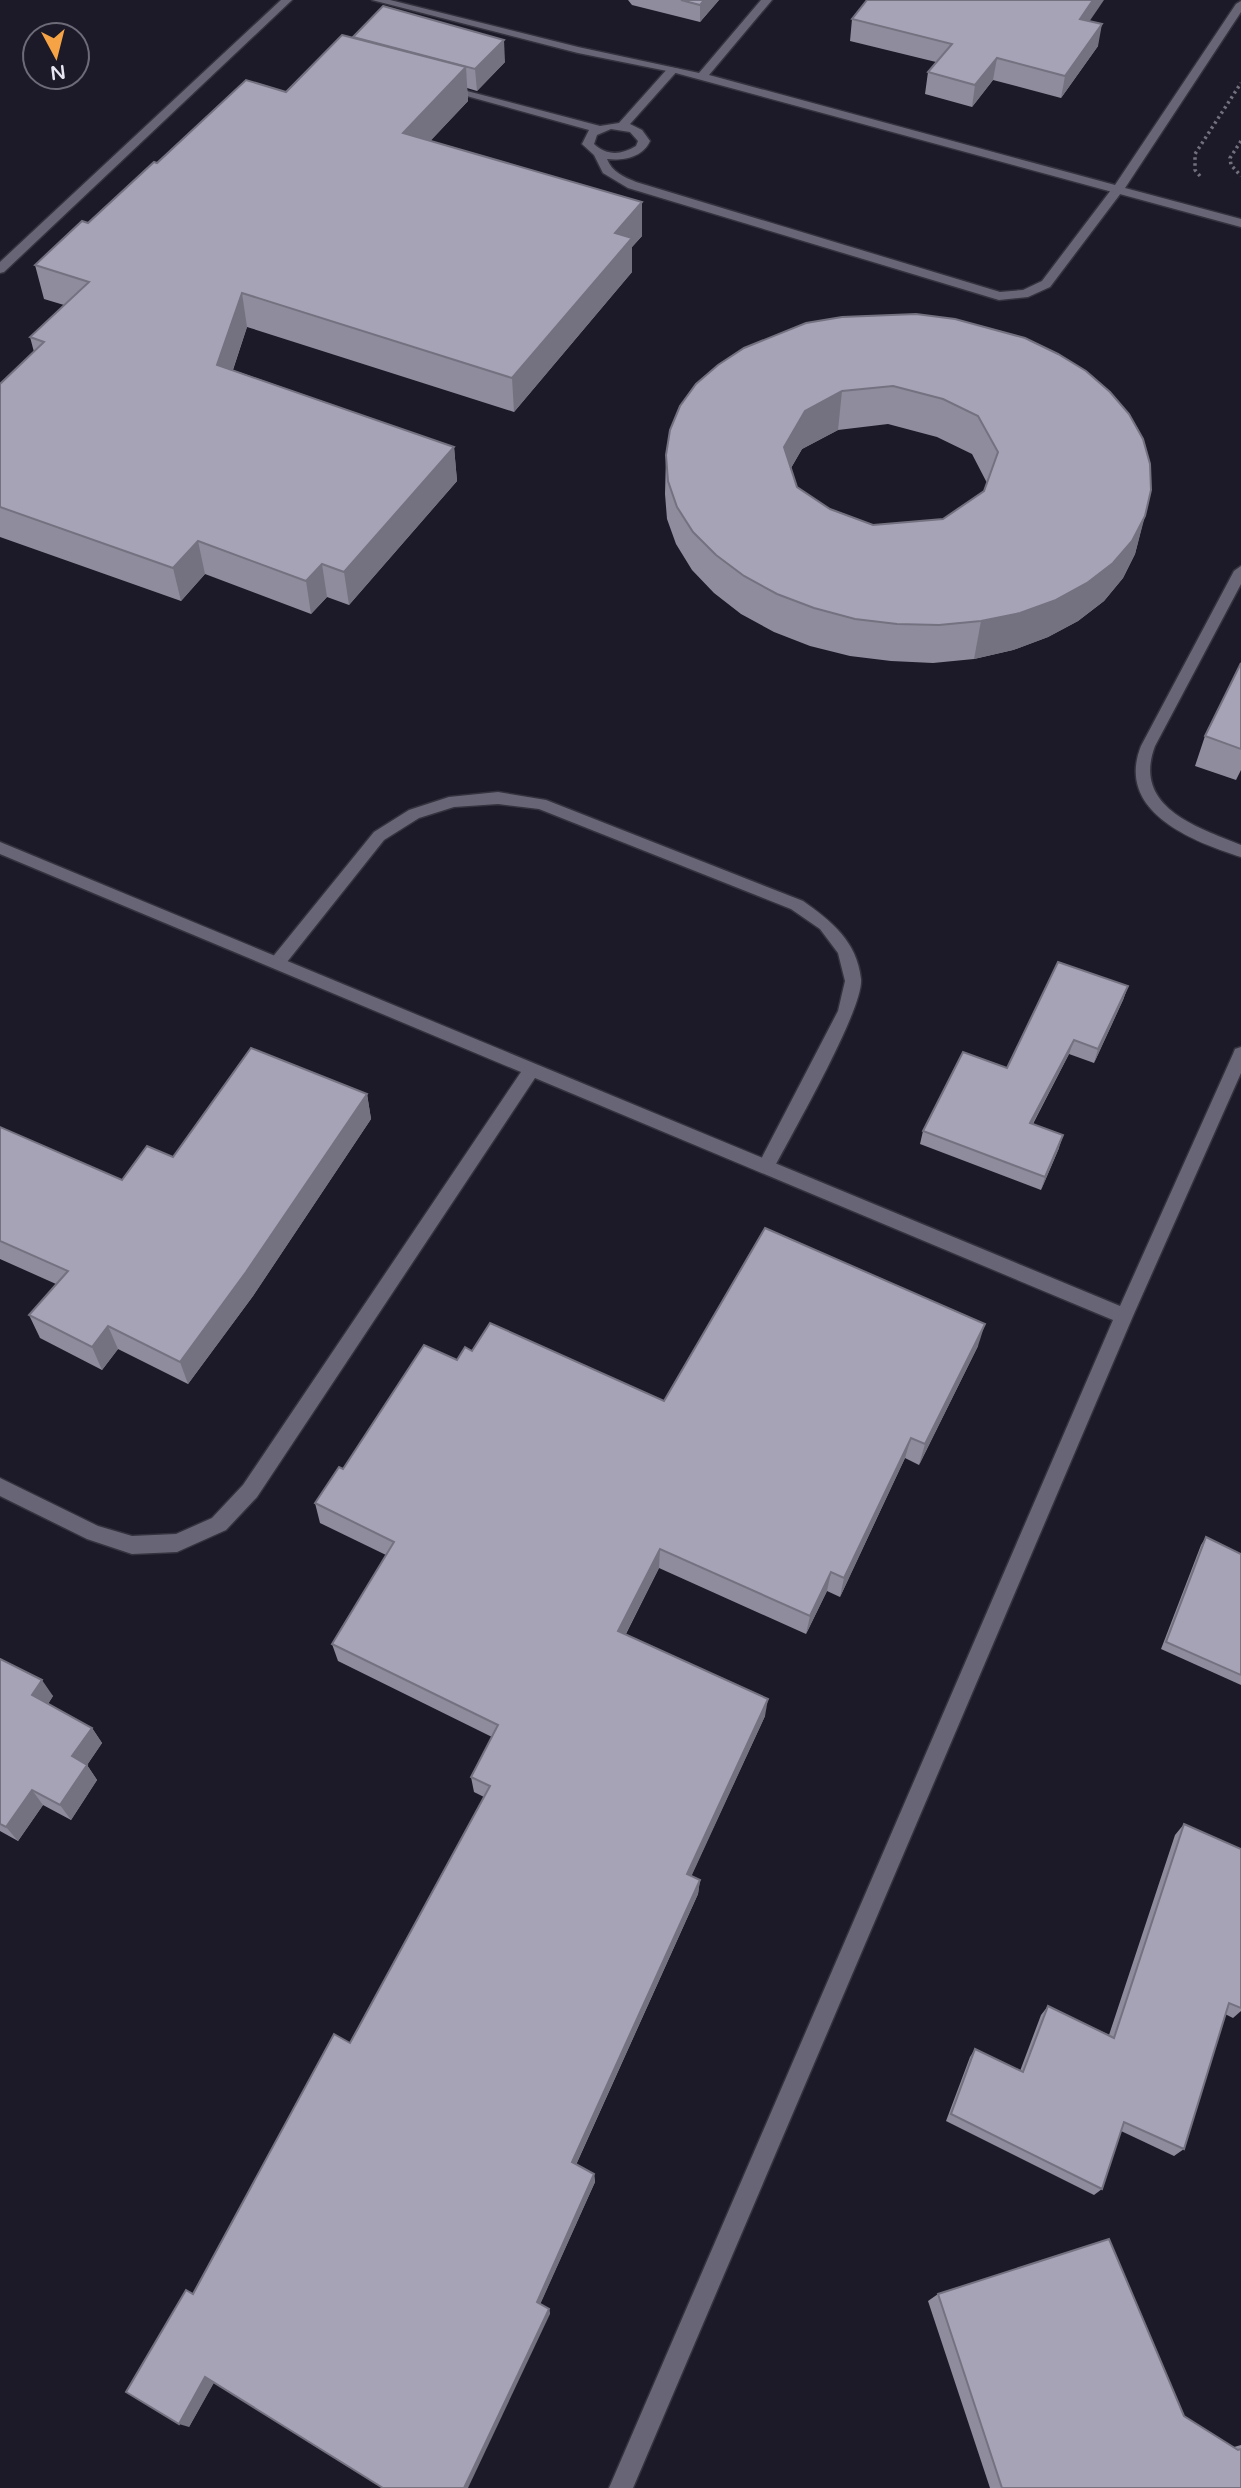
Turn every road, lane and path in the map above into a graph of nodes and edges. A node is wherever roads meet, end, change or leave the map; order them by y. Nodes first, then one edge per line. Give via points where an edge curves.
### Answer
1 (287, 0) edge
2 (377, 0) edge
3 (767, 0) edge
4 (1241, 4) edge
5 (673, 69) junction
6 (702, 76) junction
7 (1241, 83) edge
8 (429, 84) edge
9 (622, 126) junction
10 (598, 129) junction
11 (1241, 141) edge
12 (600, 154) junction
13 (1241, 176) edge
14 (1206, 183) dead end
15 (1118, 189) junction
16 (1241, 223) edge
17 (0, 269) edge
18 (1241, 571) edge
19 (0, 848) edge
20 (1241, 851) edge
21 (277, 963) junction
22 (1241, 1054) edge
23 (532, 1069) junction
24 (766, 1167) junction
25 (1124, 1316) junction
26 (0, 1487) edge
27 (621, 2488) edge

1 - 17 street
2 - 5 street
3 - 6 street
4 - 15 street
5 - 6 street
5 - 9 street
6 - 15 street
7 - 14 path via 1195,154 1195,170
8 - 10 street
9 - 10 street
9 - 12 street via 641,134 641,148 623,156
10 - 12 street via 588,144
11 - 13 path via 1230,158
12 - 15 street via 612,175 632,185 999,296 1035,292 1046,284
15 - 16 street
18 - 20 street via 1141,766 1145,789 1160,809 1183,826
19 - 21 street
21 - 23 street
21 - 24 street via 379,836 414,814 454,801 498,797 541,804 797,905 826,925 846,951 853,981 846,1011
22 - 25 street
23 - 24 street
23 - 26 street via 250,1491 219,1524 177,1543 132,1545 94,1533
24 - 25 street
25 - 27 street

